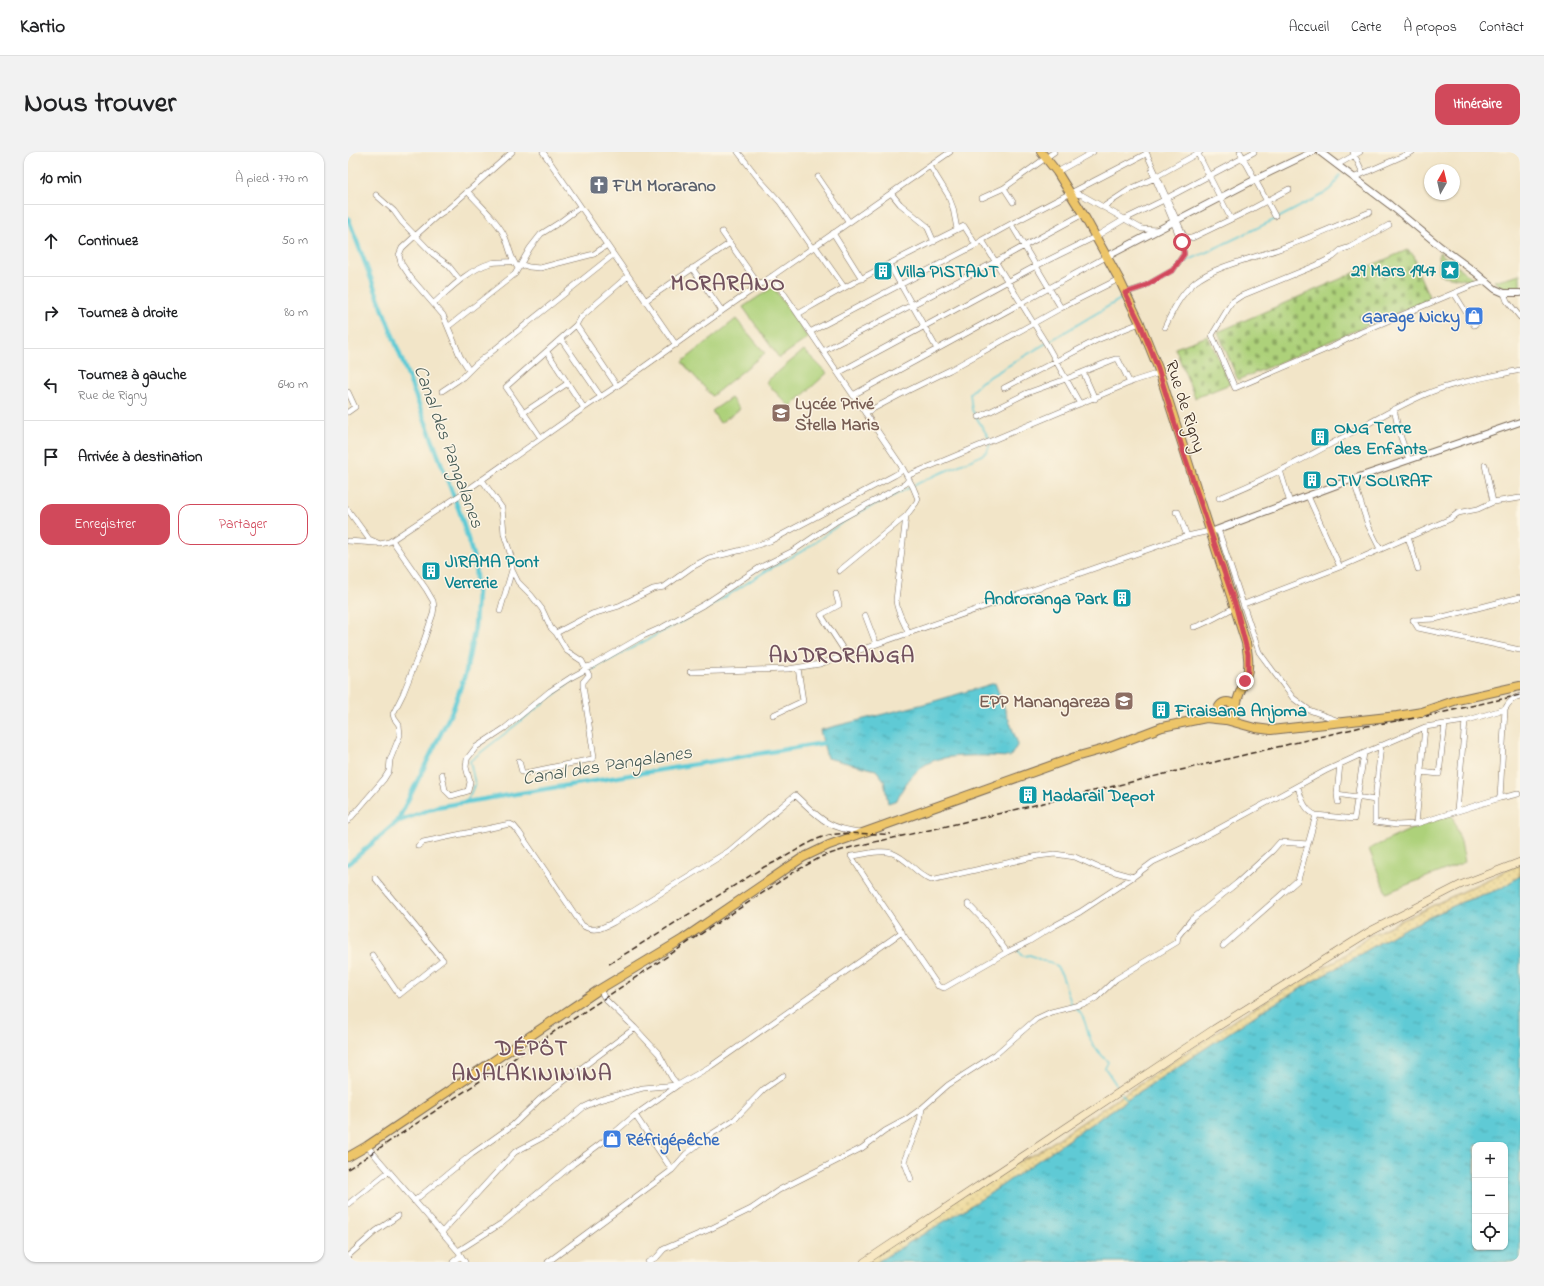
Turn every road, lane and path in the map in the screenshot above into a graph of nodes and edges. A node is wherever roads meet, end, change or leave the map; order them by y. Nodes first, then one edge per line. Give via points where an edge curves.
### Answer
1 (512, 152) edge
2 (543, 152) edge
3 (738, 152) edge
4 (950, 152) edge
5 (1054, 152) edge
6 (1093, 152) edge
7 (1240, 152) edge
8 (1254, 152) edge
9 (1312, 152) edge
10 (1320, 152) edge
11 (1360, 152) edge
12 (1412, 152) edge
13 (1146, 153) edge
14 (1199, 153) edge
15 (1354, 153) edge
16 (1043, 155) edge
17 (1243, 158) junction
18 (1337, 165) junction
19 (930, 166) junction
20 (1056, 172) junction
21 (1363, 173) junction
22 (1209, 176) junction
23 (818, 177) dead end
24 (1156, 177) junction
25 (1354, 178) junction
26 (1256, 179) junction
27 (1004, 188) junction
28 (1289, 190) dead end
29 (468, 191) junction
30 (891, 193) junction
31 (1070, 193) junction
32 (376, 195) dead end
33 (982, 198) dead end
34 (1220, 198) junction
35 (1165, 199) junction
36 (1268, 201) junction
37 (1013, 202) dead end
38 (580, 207) junction
39 (1103, 207) junction
40 (1370, 212) dead end
41 (1083, 214) junction
42 (1275, 216) dead end
43 (1231, 219) junction
44 (1125, 220) junction
45 (1175, 221) junction
46 (849, 222) junction
47 (1011, 224) junction
48 (1389, 225) dead end
49 (957, 229) junction
50 (1158, 230) junction
51 (722, 232) dead end
52 (833, 233) junction
53 (415, 236) junction
54 (1095, 237) junction
55 (982, 240) junction
56 (934, 242) junction
57 (730, 244) junction
58 (607, 245) junction
59 (976, 245) junction
60 (1024, 246) junction
61 (814, 247) junction
62 (613, 254) junction
63 (1106, 257) junction
64 (513, 261) junction
65 (995, 262) junction
66 (889, 264) junction
67 (1036, 266) junction
68 (518, 268) junction
69 (692, 268) junction
70 (628, 276) junction
71 (772, 276) junction
72 (862, 279) junction
73 (1119, 279) junction
74 (460, 280) junction
75 (1487, 281) junction
76 (1007, 282) junction
77 (759, 285) junction
78 (901, 285) junction
79 (844, 287) junction
80 (1049, 288) junction
81 (1125, 293) junction
82 (1454, 293) junction
83 (1504, 293) junction
84 (1520, 293) edge
85 (645, 301) junction
86 (434, 303) junction
87 (1021, 303) junction
88 (912, 305) junction
89 (1061, 308) junction
90 (722, 311) junction
91 (798, 314) junction
92 (1520, 317) edge
93 (1034, 323) junction
94 (1140, 323) junction
95 (1477, 323) dead end
96 (576, 325) junction
97 (449, 326) junction
98 (924, 326) junction
99 (1165, 327) dead end
100 (810, 332) junction
101 (561, 339) junction
102 (676, 345) junction
103 (937, 349) junction
104 (823, 351) junction
105 (547, 352) junction
106 (1056, 361) junction
107 (469, 370) junction
108 (1520, 370) edge
109 (1083, 372) junction
110 (838, 373) junction
111 (1159, 373) junction
112 (1066, 379) junction
113 (568, 383) junction
114 (1130, 383) junction
115 (618, 386) junction
116 (1004, 388) dead end
117 (442, 391) dead end
118 (348, 392) edge
119 (853, 395) junction
120 (601, 397) junction
121 (1095, 399) junction
122 (1080, 404) junction
123 (584, 408) junction
124 (1394, 409) junction
125 (348, 412) edge
126 (523, 413) junction
127 (865, 413) junction
128 (979, 417) dead end
129 (1520, 422) edge
130 (541, 438) junction
131 (1409, 460) junction
132 (1485, 465) dead end
133 (902, 468) junction
134 (1280, 470) junction
135 (909, 479) junction
136 (1353, 479) junction
137 (482, 480) junction
138 (1308, 496) junction
139 (1219, 498) dead end
140 (1520, 498) edge
141 (1493, 502) junction
142 (1290, 503) junction
143 (348, 510) edge
144 (1176, 512) dead end
145 (906, 516) junction
146 (1213, 530) junction
147 (1187, 536) junction
148 (1408, 537) junction
149 (348, 540) edge
150 (392, 540) junction
151 (380, 544) junction
152 (1380, 549) junction
153 (1340, 567) junction
154 (1418, 569) dead end
155 (512, 570) junction
156 (839, 571) dead end
157 (836, 594) dead end
158 (1520, 597) edge
159 (1244, 604) junction
160 (1236, 607) junction
161 (500, 612) dead end
162 (865, 615) dead end
163 (1194, 627) dead end
164 (556, 632) junction
165 (908, 633) junction
166 (876, 644) junction
167 (1520, 650) edge
168 (846, 655) junction
169 (798, 668) junction
170 (587, 669) junction
171 (690, 672) dead end
172 (1520, 686) edge
173 (1241, 689) junction
174 (1520, 696) edge
175 (1222, 703) junction
176 (1505, 709) junction
177 (1236, 710) junction
178 (773, 715) dead end
179 (1196, 719) junction
180 (1225, 720) junction
181 (1465, 721) junction
182 (1342, 722) junction
183 (1445, 724) junction
184 (1426, 727) junction
185 (1256, 728) junction
186 (1381, 745) junction
187 (1364, 753) junction
188 (519, 761) dead end
189 (1340, 764) junction
190 (1420, 772) junction
191 (442, 774) dead end
192 (1298, 786) junction
193 (1337, 794) junction
194 (1518, 794) dead end
195 (1357, 797) junction
196 (1500, 798) junction
197 (1375, 800) junction
198 (1338, 802) dead end
199 (1457, 811) junction
200 (1316, 815) junction
201 (348, 821) edge
202 (1416, 824) junction
203 (868, 832) junction
204 (1308, 844) junction
205 (418, 846) dead end
206 (1520, 862) edge
207 (1133, 877) junction
208 (375, 878) dead end
209 (968, 904) dead end
210 (902, 932) junction
211 (1223, 946) dead end
212 (1008, 952) junction
213 (372, 955) dead end
214 (600, 989) junction
215 (635, 1028) junction
216 (783, 1076) dead end
217 (678, 1085) junction
218 (922, 1108) junction
219 (635, 1115) junction
220 (367, 1146) junction
221 (348, 1157) edge
222 (672, 1170) junction
223 (388, 1172) junction
224 (911, 1178) dead end
225 (414, 1200) junction
226 (348, 1204) edge
227 (398, 1216) dead end
228 (442, 1232) junction
229 (459, 1254) junction
230 (348, 1256) edge
231 (453, 1262) edge
232 (465, 1262) edge
233 (548, 1262) edge
234 (648, 1262) edge
235 (864, 1262) edge

1 - 29 street
2 - 38 street
3 - 61 street
4 - 19 street
5 - 16 street
6 - 20 street
7 - 17 street
8 - 17 street
9 - 26 street
10 - 18 street
11 - 15 street
12 - 21 street
13 - 24 street
13 - 31 street
14 - 22 street
14 - 24 street
15 - 18 street
15 - 21 street
16 - 20 main road, Rue de Rigny
16 - 27 street
17 - 22 street
17 - 26 street
18 - 25 street
19 - 30 street
19 - 49 street via 948,195
20 - 31 main road, Rue de Rigny
21 - 25 street
22 - 34 street
22 - 35 street
23 - 46 street
24 - 35 street
24 - 39 street via 1130,189
25 - 75 street
26 - 34 street
26 - 36 street
27 - 33 street
27 - 37 street
28 - 36 street
29 - 53 street
29 - 64 street via 505,236
30 - 46 street
30 - 56 street via 900,204 927,226
31 - 39 street via 1082,195
31 - 41 main road, Rue de Rigny
31 - 47 street
32 - 53 street via 394,211
34 - 43 street
34 - 45 street
35 - 44 street
35 - 45 street
36 - 42 street
36 - 43 street
38 - 58 street
38 - 68 street via 541,234
39 - 44 street
40 - 99 street via 1281,249 1212,272 1196,281 1185,292
41 - 54 main road, Rue de Rigny
41 - 60 street
43 - 45 street via 1192,238 1183,234
44 - 50 street via 1142,229
44 - 54 street
45 - 50 street
45 - 81 street via 1184,254 1179,262 1173,270 1143,287
46 - 52 street
47 - 55 street
47 - 60 street
48 - 82 street via 1317,265 1240,296 1232,302 1212,335 1235,388
49 - 56 street
49 - 59 street via 964,226
50 - 63 street
51 - 57 street
52 - 61 street
52 - 72 street
53 - 74 street via 448,265
53 - 86 street via 402,248 399,255 401,263
54 - 63 main road, Rue de Rigny
54 - 67 street
55 - 59 street
55 - 65 street
56 - 66 street
57 - 69 street
57 - 77 street
58 - 62 street
58 - 68 street via 594,254 540,268 523,265
59 - 78 street
60 - 65 street
60 - 67 street
61 - 71 street
61 - 79 street
62 - 70 street
62 - 107 street
63 - 73 main road, Rue de Rigny
63 - 80 street
64 - 68 street
64 - 74 street via 493,262 480,266
65 - 76 street
65 - 88 street
66 - 72 street
66 - 78 street
67 - 76 street
67 - 80 street
68 - 97 street via 510,278
69 - 85 street
69 - 90 street
70 - 85 street
70 - 96 street via 580,318
71 - 77 street
71 - 91 street
72 - 79 street
73 - 81 main road, Rue de Rigny
73 - 89 street
74 - 86 street
75 - 82 street
75 - 83 street
76 - 87 street
76 - 98 street
77 - 90 street
78 - 88 street
78 - 100 street
79 - 91 street
80 - 87 street
80 - 89 street
81 - 94 main road, Rue de Rigny
82 - 95 street via 1474,325
83 - 84 street
83 - 92 street
85 - 102 street
86 - 97 street
87 - 93 street
87 - 103 street
88 - 98 street
88 - 104 street
89 - 93 street
90 - 102 street
91 - 100 street
93 - 106 street
93 - 127 street via 950,370 906,390
94 - 106 street via 1097,340
94 - 111 main road, Rue de Rigny
96 - 101 street
96 - 115 street
97 - 107 street via 460,356
98 - 103 street
98 - 110 street
100 - 104 street
101 - 105 street
101 - 120 street
102 - 115 street
103 - 119 street
104 - 110 street
105 - 113 street
105 - 126 street via 506,387
106 - 112 street
106 - 116 street
107 - 117 street
108 - 124 street via 1461,383 1426,394
109 - 112 street
109 - 114 street via 1115,358 1118,359
109 - 121 street
110 - 119 street
111 - 114 street
111 - 146 main road, Rue de Rigny via 1185,457
112 - 122 street
112 - 128 street via 1027,393
113 - 123 street
113 - 126 street
114 - 121 street
115 - 120 street
118 - 125 street via 355,407
119 - 127 street
120 - 123 street
121 - 122 street
122 - 135 street
123 - 130 street
124 - 131 street
124 - 134 street
126 - 130 street
127 - 133 street
129 - 131 street
130 - 137 street
131 - 136 street
132 - 141 street
133 - 135 street
133 - 164 street via 895,475 770,541 709,558 664,587 592,614
134 - 139 street
134 - 142 street
135 - 145 street via 918,498
135 - 170 street via 703,605
136 - 138 street
136 - 152 street via 1368,525
137 - 150 street
137 - 155 street via 502,508 504,534 511,556
138 - 142 street
138 - 153 street
140 - 141 street
141 - 148 street via 1458,512 1450,519
142 - 146 street
143 - 151 street via 369,539
144 - 147 street via 1182,520
145 - 156 street
145 - 165 street via 896,600
146 - 147 street
146 - 159 street via 1220,532
146 - 160 main road, Rue de Rigny
147 - 165 street
148 - 152 street
148 - 154 street
149 - 151 street via 355,543
150 - 151 street
150 - 201 street via 433,601 433,614 409,681 393,714 399,725 400,734 390,760 389,771
152 - 153 street
153 - 159 street
155 - 161 street
155 - 164 street via 518,582 542,609 551,628
157 - 168 street via 839,605 821,615
158 - 167 street via 1435,619 1413,620 1418,628
159 - 182 street via 1259,652 1287,692 1309,710
160 - 163 street
160 - 173 main road, Rue de Rigny via 1249,660
162 - 166 street
164 - 170 street via 567,651 582,661
165 - 166 street
166 - 168 street
168 - 169 street
169 - 171 street
169 - 178 street via 803,701
170 - 188 street via 589,675 583,686 594,757 525,773 522,772
170 - 191 street via 550,691 505,728 476,747 467,759 466,767 470,782 468,791 451,796 445,790
172 - 182 main road via 1457,700 1422,712
173 - 175 main road
173 - 177 main road, Rue de Rigny
174 - 176 street
175 - 177 main road via 1227,701 1233,704
175 - 179 main road
175 - 180 main road via 1218,708 1218,714
176 - 181 street
176 - 196 street
177 - 180 main road via 1233,718
177 - 185 main road via 1244,722
179 - 180 main road
179 - 203 main road via 1162,726
180 - 185 main road
181 - 183 street
181 - 199 street
182 - 185 main road via 1271,730
183 - 184 street
183 - 190 street via 1439,774
184 - 186 street
184 - 190 street
186 - 187 street
186 - 197 street
187 - 189 street
187 - 195 street
189 - 192 street
189 - 193 street
190 - 202 street
192 - 200 street via 1301,798
192 - 207 street via 1152,862
193 - 195 street
193 - 198 street
194 - 196 street
195 - 197 street
195 - 200 street via 1353,820
196 - 199 street
197 - 202 street via 1375,822
199 - 202 street
200 - 204 street
203 - 205 street via 848,831 823,821 795,795 729,851 614,922 596,930 582,925 519,832 510,824 423,842
203 - 214 main road via 829,845 802,858 683,939
204 - 211 street via 1298,880
204 - 218 street via 1280,842 1237,883 1191,920 1178,936 1177,942 1116,979 1088,1003 1051,1012 1036,1019 996,1054 948,1085
206 - 235 main road via 1460,885 1372,930 1214,1029
207 - 210 street via 1075,857 1055,854 931,880 892,853 851,856
207 - 212 street via 1080,912
208 - 213 street via 443,960 399,994
209 - 212 street
210 - 212 street via 938,986 944,988
210 - 217 street via 711,1066
214 - 215 street via 605,999
214 - 220 main road
215 - 217 street via 659,1054
215 - 225 street via 540,1099 513,1125
216 - 222 street via 764,1089 736,1119 686,1154
217 - 219 street
217 - 228 street via 642,1088 584,1107 555,1131 515,1152
218 - 224 street via 920,1121 904,1161
218 - 234 street via 885,1130 862,1148 779,1190 751,1209 664,1249
219 - 222 street
219 - 229 street via 502,1223
220 - 221 main road
220 - 223 street
222 - 233 street
223 - 225 street
223 - 226 street
225 - 228 street
227 - 230 street via 376,1231
228 - 229 street
229 - 231 street
229 - 232 street

